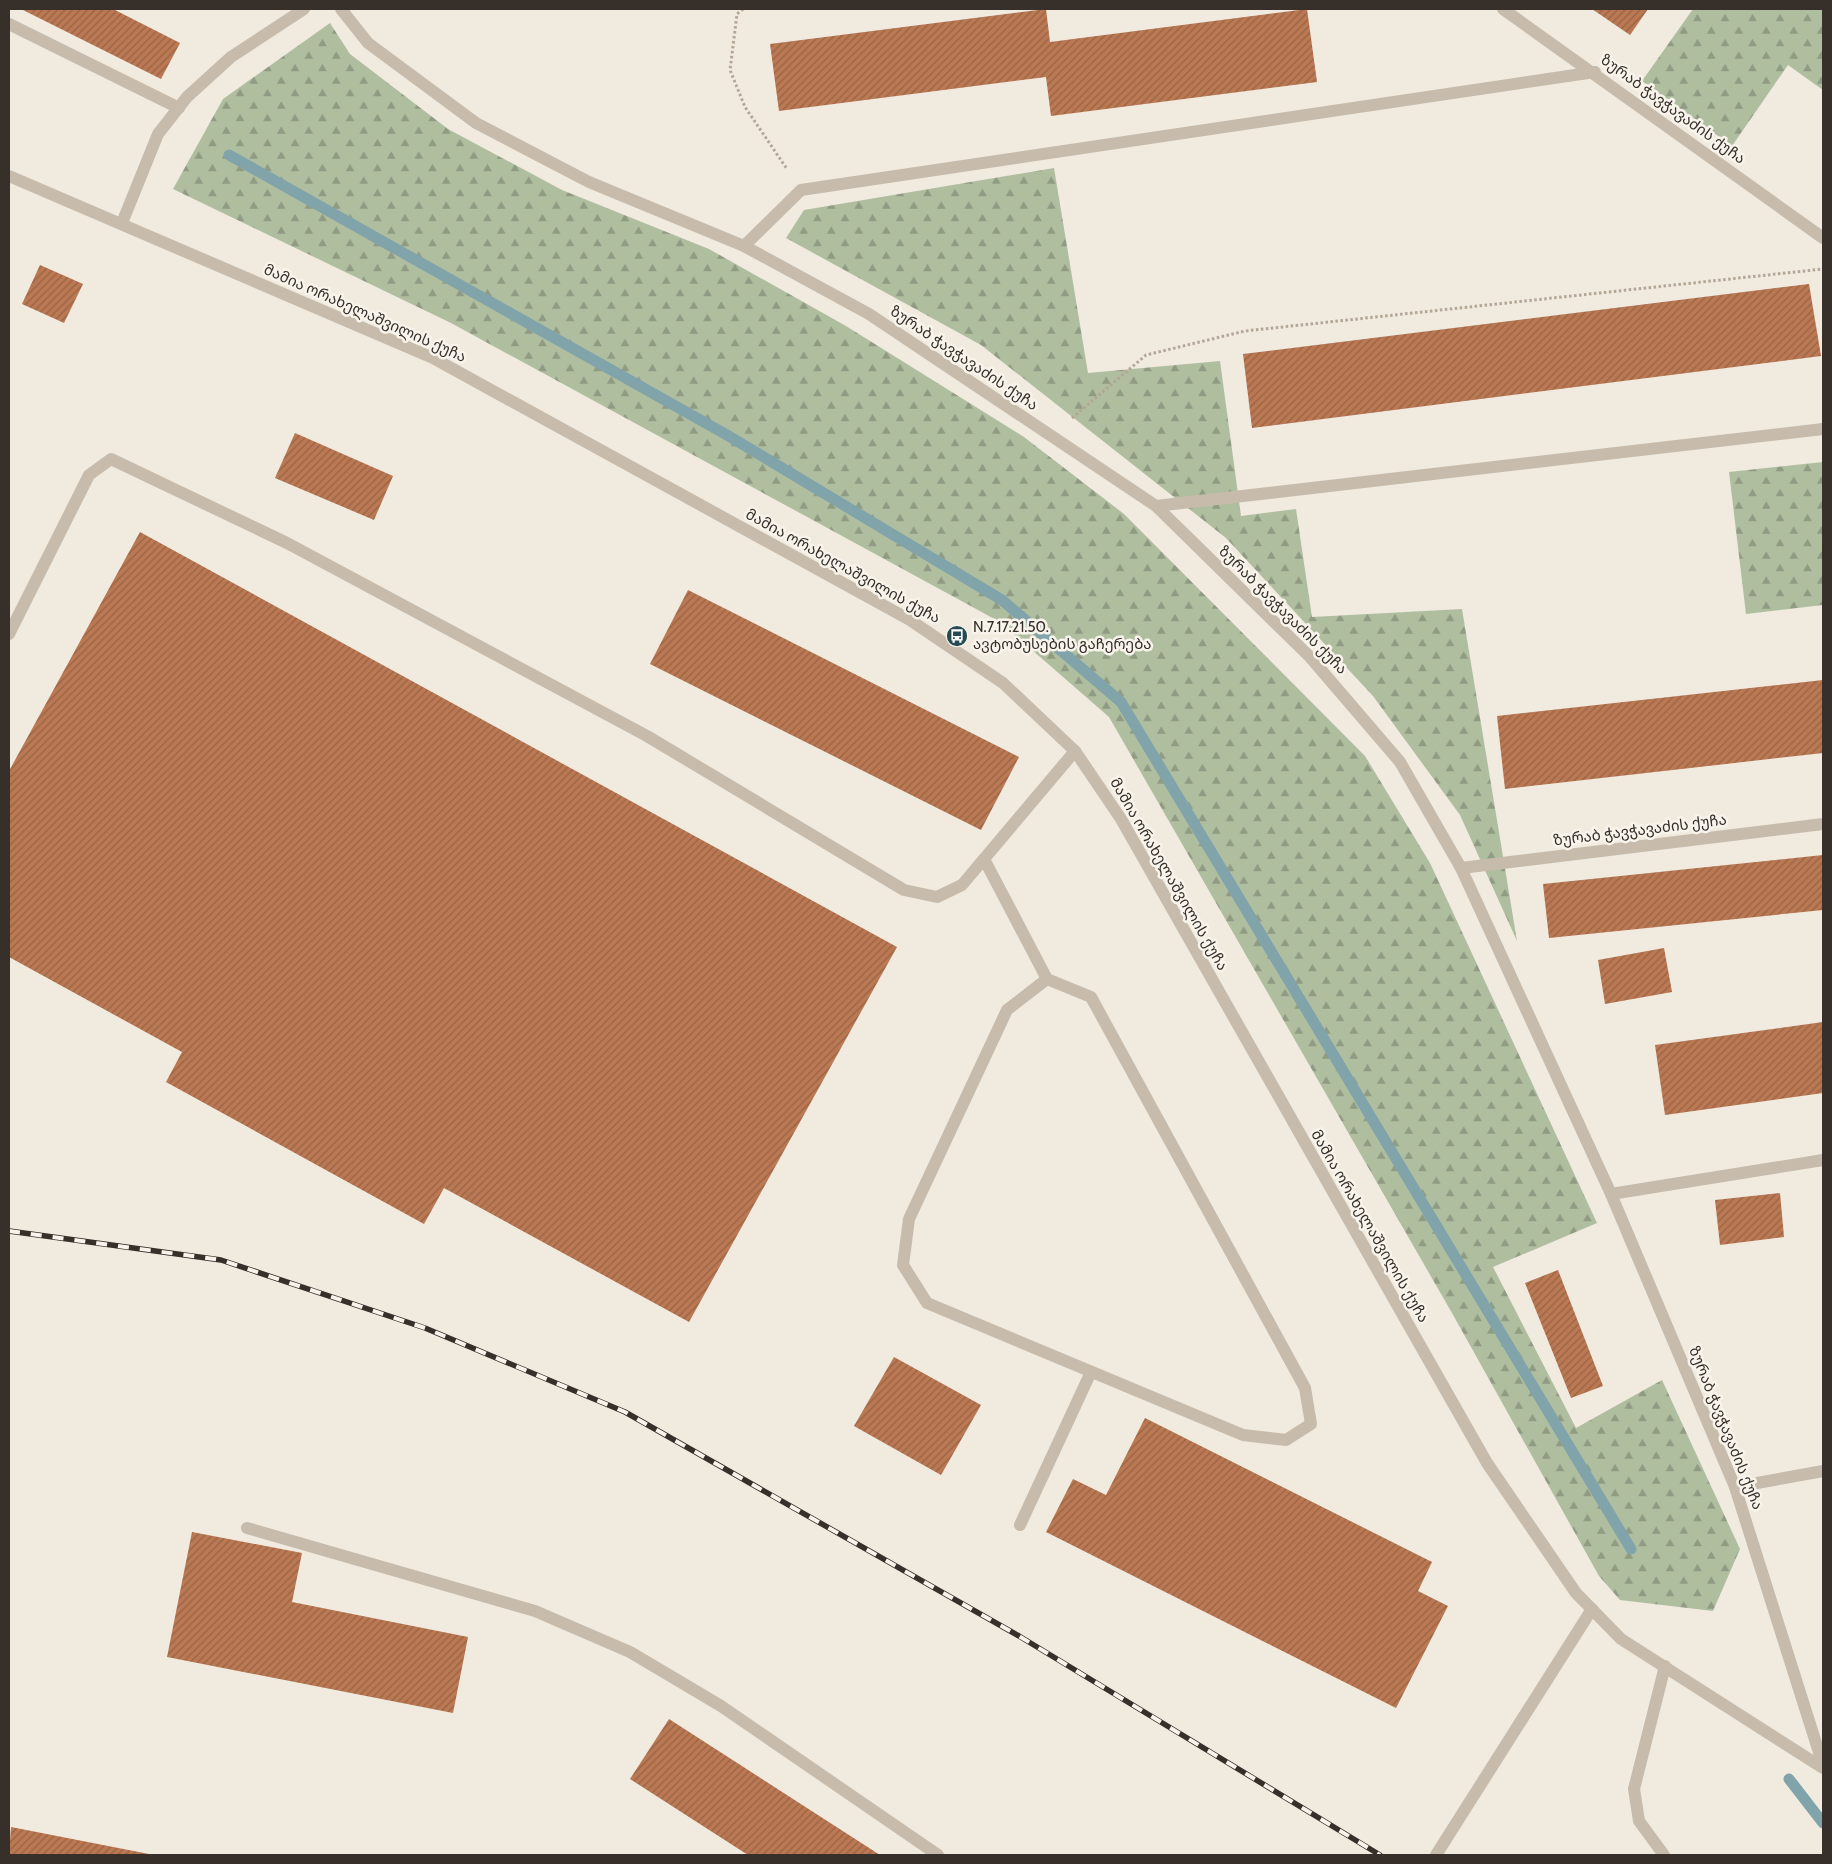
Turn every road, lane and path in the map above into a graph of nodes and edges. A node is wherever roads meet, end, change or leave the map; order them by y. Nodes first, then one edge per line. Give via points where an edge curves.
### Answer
1 (304, 9) edge
2 (341, 9) edge
3 (743, 9) edge
4 (1503, 9) edge
5 (9, 24) edge
6 (1595, 72) junction
7 (178, 108) junction
8 (9, 176) edge
9 (801, 190) junction
10 (122, 223) junction
11 (1823, 238) edge
12 (744, 246) junction
13 (1823, 269) edge
14 (1823, 429) edge
15 (1050, 436) junction
16 (1156, 506) junction
17 (9, 634) edge
18 (1075, 751) junction
19 (1823, 824) edge
20 (984, 859) junction
21 (1461, 868) junction
22 (1047, 980) junction
23 (1823, 1160) edge
24 (1611, 1194) junction
25 (1091, 1372) junction
26 (1823, 1471) edge
27 (1735, 1486) junction
28 (1020, 1525) dead end
29 (247, 1528) dead end
30 (1592, 1610) junction
31 (1665, 1666) junction
32 (1823, 1767) edge
33 (938, 1855) edge
34 (1436, 1855) edge
35 (1664, 1855) edge

1 - 7 street via 231,56
2 - 12 street, ზურაბ ჭავჭავაძის ქუჩა via 368,43 476,123 589,182
3 - 9 path via 737,14 730,70 745,107
4 - 6 street, ზურაბ ჭავჭავაძის ქუჩა
5 - 7 street
6 - 9 street
6 - 11 street, ზურაბ ჭავჭავაძის ქუჩა
7 - 10 street via 158,134
8 - 10 street, მამია ორახელაშვილის ქუჩა
9 - 12 street
10 - 18 street, მამია ორახელაშვილის ქუჩა via 433,358 910,620 1003,683
12 - 15 street, ზურაბ ჭავჭავაძის ქუჩა via 869,314
13 - 15 path via 1245,331 1146,356
14 - 16 street
15 - 16 street, ზურაბ ჭავჭავაძის ქუჩა
16 - 21 street, ზურაბ ჭავჭავაძის ქუჩა via 1310,657 1394,754
17 - 20 street via 89,475 111,459 287,543 647,736 904,890 937,896 962,886
18 - 20 street
18 - 30 street, მამია ორახელაშვილის ქუჩა via 1121,819 1487,1463 1576,1593
19 - 21 street, ზურაბ ჭავჭავაძის ქუჩა
20 - 22 street
21 - 24 street, ზურაბ ჭავჭავაძის ქუჩა
22 - 25 street via 1007,1010 909,1220 903,1265 926,1303
22 - 25 street via 1091,997 1306,1388 1311,1424 1286,1440 1244,1435
23 - 24 street
24 - 27 street, ზურაბ ჭავჭავაძის ქუჩა
25 - 28 street
26 - 27 street
27 - 32 street, ზურაბ ჭავჭავაძის ქუჩა
29 - 33 street via 535,1611 630,1652 720,1706
30 - 31 street, მამია ორახელაშვილის ქუჩა via 1621,1639
30 - 34 street
31 - 32 street, მამია ორახელაშვილის ქუჩა
31 - 35 street via 1634,1788 1639,1821

